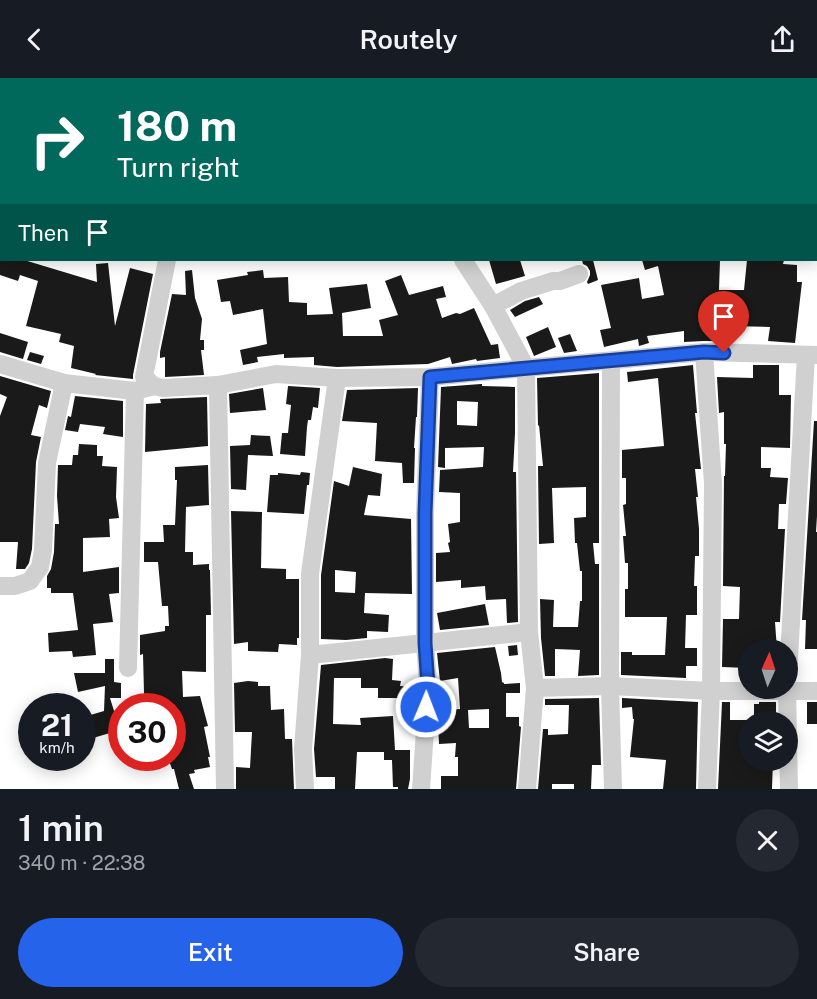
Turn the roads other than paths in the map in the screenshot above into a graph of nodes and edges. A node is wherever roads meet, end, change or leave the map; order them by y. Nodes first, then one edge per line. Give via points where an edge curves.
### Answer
1 (167, 261) edge
2 (464, 261) edge
3 (579, 274) dead end
4 (493, 306) junction
5 (704, 352) junction
6 (811, 355) edge
7 (611, 361) junction
8 (0, 364) edge
9 (526, 368) junction
10 (430, 377) junction
11 (337, 378) junction
12 (64, 383) junction
13 (154, 386) junction
14 (218, 386) junction
15 (135, 391) junction
16 (0, 586) edge
17 (529, 632) junction
18 (790, 639) edge
19 (425, 643) junction
20 (310, 655) junction
21 (128, 668) dead end
22 (610, 686) junction
23 (798, 687) edge
24 (535, 688) junction
25 (738, 689) edge
26 (711, 691) junction
27 (817, 691) edge
28 (787, 699) edge
29 (225, 789) edge
30 (304, 789) edge
31 (421, 789) edge
32 (527, 789) edge
33 (613, 789) edge
34 (707, 789) edge
35 (789, 789) edge

1 - 13 street via 144,377
2 - 4 street
3 - 4 street via 521,291
4 - 9 street
5 - 6 street
5 - 7 street
5 - 26 street via 713,484
6 - 18 street
7 - 9 street
7 - 22 street
8 - 12 street
9 - 10 street
9 - 17 street
10 - 11 street
10 - 19 street
11 - 14 street via 276,374
11 - 20 street via 310,574
12 - 15 street
12 - 16 street via 47,463 40,567 30,581
13 - 14 street
13 - 15 street
14 - 29 street
15 - 21 street
17 - 19 street
17 - 24 street
19 - 20 street
19 - 31 street via 428,686
20 - 30 street
22 - 24 street
22 - 26 street
22 - 33 street
23 - 27 street
24 - 32 street
25 - 26 street
26 - 34 street
28 - 35 street

